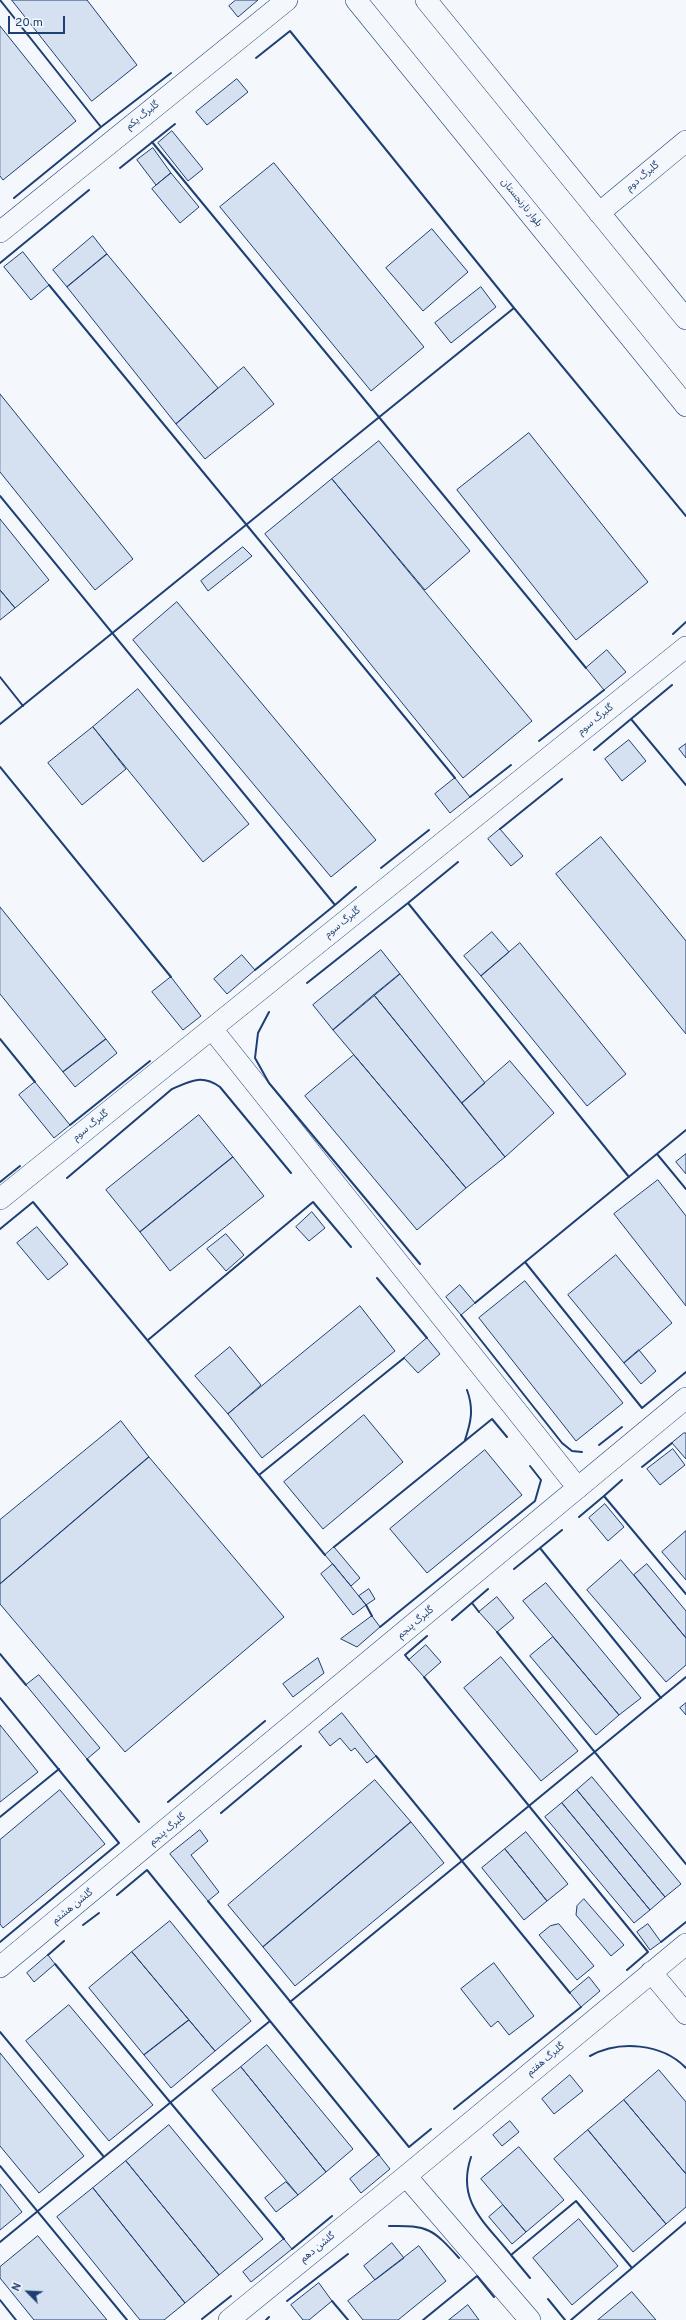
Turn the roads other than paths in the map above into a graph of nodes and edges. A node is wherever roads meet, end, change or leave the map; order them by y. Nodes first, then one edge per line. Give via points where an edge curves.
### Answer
1 (287, 0) edge
2 (356, 0) edge
3 (426, 0) edge
4 (686, 141) edge
5 (599, 213) junction
6 (0, 232) edge
7 (686, 319) edge
8 (686, 406) edge
9 (686, 647) edge
10 (212, 1030) junction
11 (0, 1198) edge
12 (686, 1398) edge
13 (578, 1488) junction
14 (147, 1847) joint
15 (686, 1944) edge
16 (0, 1967) edge
17 (651, 1972) junction
18 (686, 2014) edge
19 (406, 2176) junction
20 (229, 2320) edge
21 (530, 2320) edge

1 - 6 street, گلبرگ یکم
2 - 8 street, بلوار نارنجستان
3 - 5 street
4 - 5 street, گلبرگ دوم
5 - 7 street
9 - 10 street, گلبرگ سوم
10 - 11 street, گلبرگ سوم
10 - 13 street
12 - 13 street, گلبرگ پنجم
13 - 14 street, گلبرگ پنجم
14 - 16 street, گلشن هشتم
15 - 17 street, گلبرگ هفتم
17 - 18 street
17 - 19 street, گلبرگ هفتم
19 - 20 street, گلشن دهم
19 - 21 street

